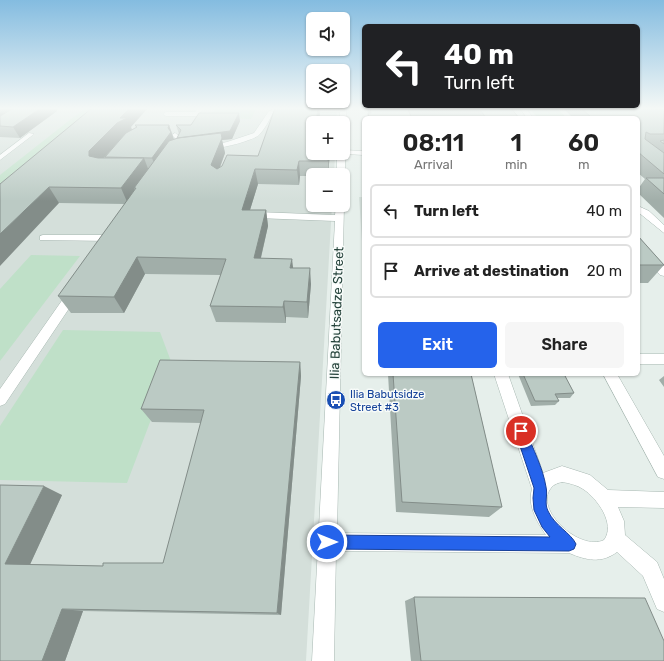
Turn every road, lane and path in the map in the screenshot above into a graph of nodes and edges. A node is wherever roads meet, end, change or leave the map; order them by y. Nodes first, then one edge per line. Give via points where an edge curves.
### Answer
1 (25, 139) edge
2 (179, 139) edge
3 (246, 139) edge
4 (197, 148) edge
5 (181, 150) edge
6 (350, 153) edge
7 (362, 153) edge
8 (0, 158) edge
9 (640, 210) edge
10 (339, 212) edge
11 (257, 215) edge
12 (664, 230) edge
13 (42, 238) dead end
14 (640, 245) edge
15 (103, 251) edge
16 (664, 273) edge
17 (80, 283) edge
18 (640, 359) edge
19 (664, 359) edge
20 (502, 376) edge
21 (611, 376) edge
22 (0, 400) edge
23 (664, 471) edge
24 (540, 488) junction
25 (605, 498) junction
26 (664, 500) edge
27 (616, 538) junction
28 (327, 542) junction
29 (569, 544) junction
30 (664, 602) edge
31 (323, 661) edge

1 - 8 street
2 - 5 street via 168,156
3 - 4 street via 229,147
6 - 7 street
9 - 12 street
10 - 11 street
10 - 28 street, Ilia Babutsadze Street
13 - 15 street via 114,235
14 - 16 street
17 - 22 street
18 - 19 street
20 - 24 street
21 - 23 street
24 - 25 street via 545,480 553,476 573,475 595,488
24 - 29 street via 541,510 547,523
25 - 26 street
25 - 27 street via 615,518
27 - 29 street via 603,550 592,552
27 - 30 street via 650,569
28 - 29 street
28 - 31 street, Ilia Babutsadze Street

